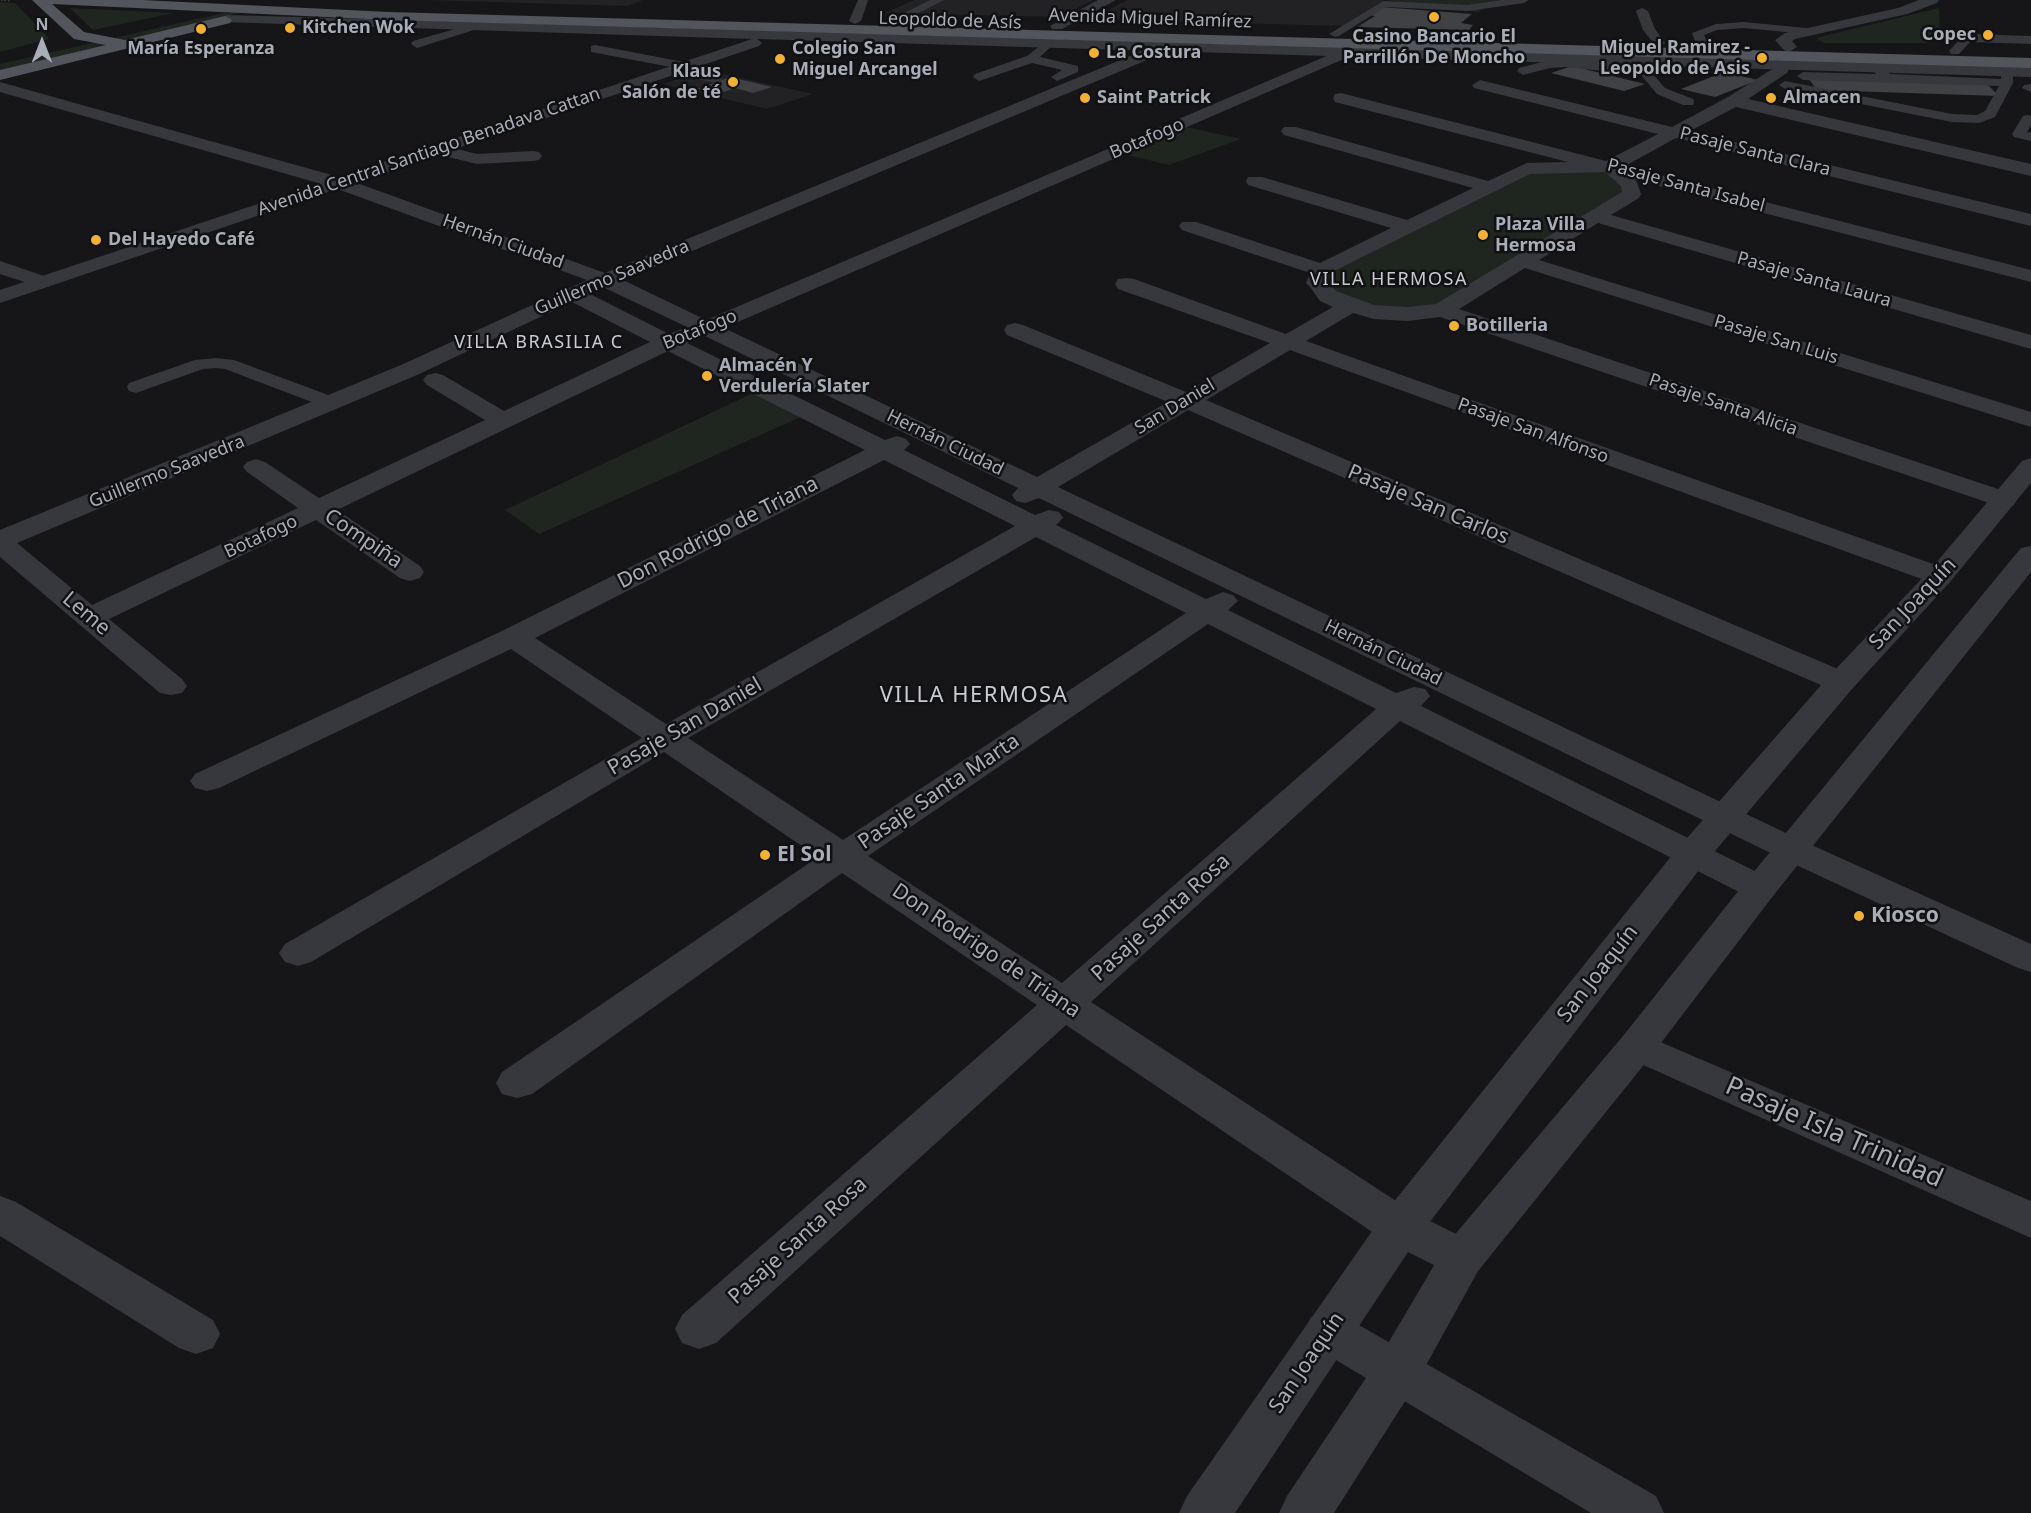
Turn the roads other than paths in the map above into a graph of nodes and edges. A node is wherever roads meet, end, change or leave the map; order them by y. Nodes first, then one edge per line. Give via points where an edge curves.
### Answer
1 (39, 0) edge
2 (52, 0) edge
3 (187, 0) edge
4 (301, 0) edge
5 (863, 0) edge
6 (939, 0) edge
7 (1108, 0) edge
8 (1524, 0) edge
9 (1932, 0) edge
10 (260, 5) edge
11 (282, 5) junction
12 (227, 10) edge
13 (1642, 11) dead end
14 (825, 20) junction
15 (855, 21) junction
16 (893, 22) junction
17 (1057, 26) junction
18 (473, 27) junction
19 (800, 29) junction
20 (1806, 31) junction
21 (929, 33) junction
22 (1335, 34) junction
23 (775, 36) junction
24 (88, 39) junction
25 (2031, 40) edge
26 (139, 41) junction
27 (1049, 43) junction
28 (1659, 43) junction
29 (417, 44) dead end
30 (1702, 44) junction
31 (1159, 46) junction
32 (1790, 47) junction
33 (595, 49) dead end
34 (1955, 51) junction
35 (1348, 52) junction
36 (2031, 54) edge
37 (1284, 57) dead end
38 (1031, 59) junction
39 (0, 61) edge
40 (1321, 64) junction
41 (1783, 64) junction
42 (2031, 65) edge
43 (1639, 66) junction
44 (679, 68) junction
45 (1523, 71) dead end
46 (1881, 73) junction
47 (0, 75) edge
48 (1803, 76) dead end
49 (979, 77) dead end
50 (1057, 77) dead end
51 (2007, 77) junction
52 (716, 79) dead end
53 (2030, 83) edge
54 (1479, 85) dead end
55 (1785, 85) dead end
56 (0, 87) edge
57 (1341, 98) dead end
58 (1734, 101) junction
59 (1688, 102) dead end
60 (2028, 119) dead end
61 (1290, 131) dead end
62 (1676, 132) junction
63 (2031, 137) edge
64 (438, 149) junction
65 (532, 156) dead end
66 (1610, 166) junction
67 (2031, 170) edge
68 (1255, 181) dead end
69 (339, 183) junction
70 (1489, 187) junction
71 (1597, 217) junction
72 (2031, 220) edge
73 (1189, 226) dead end
74 (1409, 227) junction
75 (1522, 261) junction
76 (0, 267) edge
77 (1321, 270) junction
78 (2031, 276) edge
79 (606, 280) junction
80 (44, 282) junction
81 (1126, 284) dead end
82 (572, 294) junction
83 (0, 297) edge
84 (1350, 306) junction
85 (1442, 310) junction
86 (706, 328) junction
87 (1015, 330) dead end
88 (668, 342) junction
89 (1286, 342) junction
90 (2031, 342) edge
91 (435, 380) dead end
92 (136, 387) dead end
93 (1185, 400) junction
94 (332, 403) junction
95 (2031, 420) edge
96 (504, 421) junction
97 (924, 432) junction
98 (883, 450) junction
99 (2031, 466) edge
100 (256, 467) dead end
101 (1040, 488) junction
102 (2004, 500) junction
103 (1075, 505) junction
104 (999, 508) junction
105 (318, 509) junction
106 (1035, 525) junction
107 (0, 542) edge
108 (2031, 554) edge
109 (411, 572) dead end
110 (1940, 576) junction
111 (1244, 587) junction
112 (1206, 611) junction
113 (90, 617) junction
114 (513, 637) junction
115 (1439, 680) junction
116 (1841, 682) junction
117 (171, 686) dead end
118 (1397, 707) junction
119 (665, 738) junction
120 (207, 781) dead end
121 (1726, 818) junction
122 (1793, 850) junction
123 (1693, 854) junction
124 (843, 856) junction
125 (1760, 888) junction
126 (298, 953) dead end
127 (2031, 959) edge
128 (1065, 1003) junction
129 (1636, 1046) junction
130 (517, 1083) dead end
131 (0, 1214) edge
132 (2031, 1220) edge
133 (1400, 1227) junction
134 (1462, 1258) junction
135 (699, 1329) dead end
136 (1328, 1330) junction
137 (196, 1334) dead end
138 (1397, 1372) junction
139 (1205, 1513) edge
140 (1305, 1513) edge
141 (1638, 1513) edge

1 - 24 main road via 79,36
2 - 12 main road
3 - 10 main road, Avenida Miguel Ramírez
4 - 11 street
5 - 15 lane
6 - 16 lane
7 - 17 street
8 - 22 lane via 1468,8 1383,4
9 - 20 street via 1902,11
10 - 11 main road, Avenida Miguel Ramírez
10 - 12 main road
10 - 19 main road, Avenida Miguel Ramírez
11 - 14 main road, Avenida Miguel Ramírez
12 - 18 street, Leopoldo de Asís
12 - 24 main road
12 - 26 main road
13 - 28 lane
14 - 15 main road, Avenida Miguel Ramírez
14 - 19 street, Avenida Central Santiago Benadava Cattan
15 - 16 main road, Avenida Miguel Ramírez
16 - 17 main road, Avenida Miguel Ramírez
17 - 21 main road
17 - 22 main road, Avenida Miguel Ramírez
18 - 23 street, Leopoldo de Asís
18 - 29 lane
19 - 21 main road, Avenida Miguel Ramírez
19 - 23 street, Avenida Central Santiago Benadava Cattan
20 - 30 lane via 1744,25 1716,27 1698,33
20 - 32 street via 1782,40
21 - 42 main road, Avenida Miguel Ramírez
22 - 28 main road, Avenida Miguel Ramírez
23 - 27 street, Leopoldo de Asís
23 - 44 street, Avenida Central Santiago Benadava Cattan
24 - 26 main road
24 - 39 main road
25 - 34 lane via 1970,38
26 - 47 main road
27 - 31 street, Leopoldo de Asís
27 - 38 lane
28 - 30 main road, Avenida Miguel Ramírez
30 - 32 main road, Avenida Miguel Ramírez
31 - 35 street, Leopoldo de Asís
31 - 79 street, Guillermo Saavedra via 1130,62
32 - 34 main road, Avenida Miguel Ramírez
33 - 44 lane
34 - 36 main road, Avenida Miguel Ramírez
35 - 40 street, Botafogo
35 - 43 street, Leopoldo de Asís
37 - 40 street
38 - 49 lane
38 - 50 lane via 1074,69
40 - 86 street, Botafogo
41 - 43 street, Leopoldo de Asís
41 - 46 street, Leopoldo de Asís
41 - 58 street
43 - 45 lane via 1565,63
43 - 59 lane via 1665,94
44 - 52 lane
44 - 64 street, Avenida Central Santiago Benadava Cattan
46 - 48 lane
46 - 51 street, Leopoldo de Asís
51 - 53 street, Leopoldo de Asís
51 - 55 lane via 1990,114 1967,120
54 - 62 street, Pasaje Santa Clara
56 - 69 street, Hernán Ciudad
57 - 66 street, Pasaje Santa Isabel
58 - 62 street
58 - 67 street
60 - 63 lane via 2019,134
61 - 70 street
62 - 66 street
62 - 72 street, Pasaje Santa Clara
64 - 65 street via 477,159
64 - 69 street, Avenida Central Santiago Benadava Cattan
66 - 70 street via 1527,170
66 - 71 street via 1630,184 1632,194
66 - 78 street, Pasaje Santa Isabel
68 - 74 street
69 - 79 street, Hernán Ciudad
69 - 80 street, Avenida Central Santiago Benadava Cattan
70 - 74 street
71 - 75 street
71 - 90 street, Pasaje Santa Laura
73 - 77 street
74 - 77 street
75 - 85 street
75 - 95 street, Pasaje San Luis
76 - 80 street
77 - 84 street via 1317,283 1328,296
79 - 82 street, Guillermo Saavedra
79 - 86 street, Hernán Ciudad
80 - 83 street, Avenida Central Santiago Benadava Cattan
81 - 89 street, Pasaje San Alfonso
82 - 88 street, Hernán Ciudad
82 - 94 street, Guillermo Saavedra
84 - 85 street via 1407,314
84 - 89 street, San Daniel
85 - 102 street, Pasaje Santa Alicia
86 - 88 street, Botafogo
86 - 97 street, Hernán Ciudad
87 - 93 street, Pasaje San Carlos
88 - 96 street, Botafogo
88 - 98 street, Hernán Ciudad
89 - 93 street, San Daniel
89 - 110 street, Pasaje San Alfonso
91 - 96 street
92 - 94 lane via 201,364 216,363
93 - 101 street, San Daniel
93 - 116 street, Pasaje San Carlos
94 - 107 street, Guillermo Saavedra
96 - 105 street, Botafogo
97 - 98 street, Don Rodrigo de Triana
97 - 101 street, Hernán Ciudad
98 - 104 street, Hernán Ciudad
98 - 114 street, Don Rodrigo de Triana
99 - 102 street, San Joaquín
100 - 105 street, Compiña
101 - 103 street, Hernán Ciudad
101 - 104 street, San Daniel
102 - 110 street, San Joaquín
103 - 106 street, Pasaje San Daniel
103 - 111 street, Hernán Ciudad
104 - 106 street, Hernán Ciudad
105 - 109 street, Compiña
105 - 113 street, Botafogo
106 - 112 street, Hernán Ciudad
106 - 119 street, Pasaje San Daniel
107 - 113 street, Leme
108 - 122 street
110 - 116 street, San Joaquín
111 - 112 street, Pasaje Santa Marta
111 - 115 street, Hernán Ciudad
112 - 118 street, Hernán Ciudad
112 - 124 street, Pasaje Santa Marta
113 - 117 street, Leme
114 - 119 street, Don Rodrigo de Triana
114 - 120 street, Don Rodrigo de Triana
115 - 118 street, Pasaje Santa Rosa
115 - 121 street, Hernán Ciudad
116 - 121 street, San Joaquín
118 - 123 street, Hernán Ciudad
118 - 128 street, Pasaje Santa Rosa
119 - 124 street, Don Rodrigo de Triana
119 - 126 street, Pasaje San Daniel
121 - 122 street, Hernán Ciudad
121 - 123 street, San Joaquín
122 - 125 street
122 - 127 street, Hernán Ciudad
123 - 125 street, Hernán Ciudad
123 - 133 street, San Joaquín
124 - 128 street, Don Rodrigo de Triana
124 - 130 street, Pasaje Santa Marta
125 - 129 street
128 - 133 street, Don Rodrigo de Triana
128 - 135 street, Pasaje Santa Rosa
129 - 132 street, Pasaje Isla Trinidad
129 - 134 street
131 - 137 street
133 - 134 street, Don Rodrigo de Triana
133 - 136 street, San Joaquín
134 - 138 street
136 - 138 street
136 - 139 street, San Joaquín
138 - 140 street
138 - 141 street

